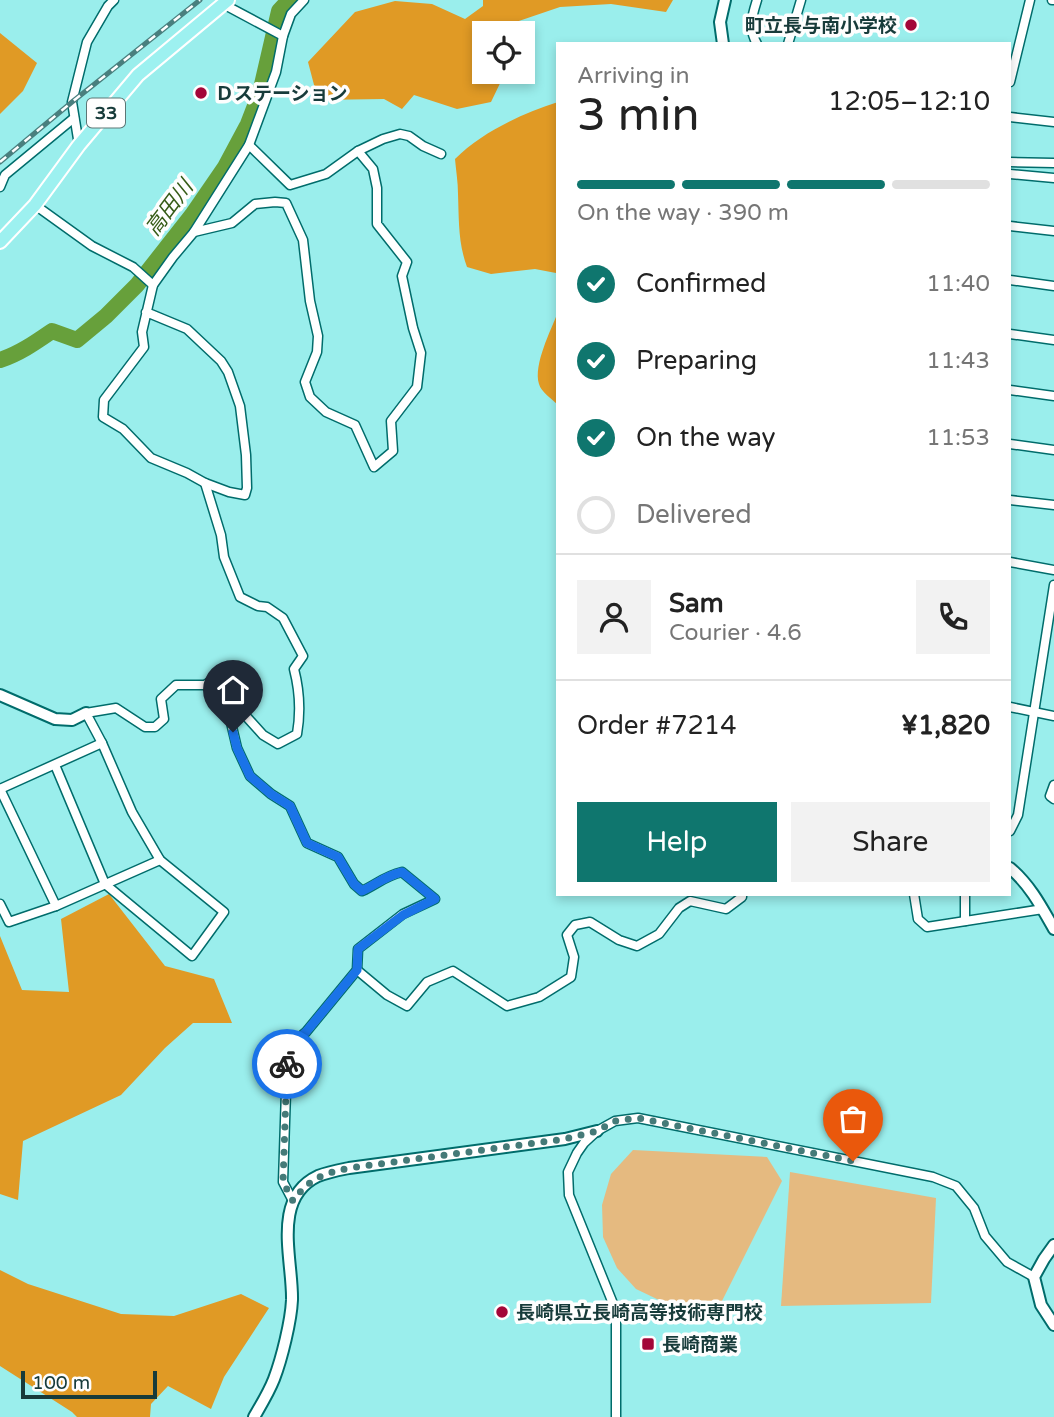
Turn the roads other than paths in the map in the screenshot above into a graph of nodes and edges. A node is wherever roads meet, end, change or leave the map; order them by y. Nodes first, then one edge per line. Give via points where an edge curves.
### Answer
1 (114, 0) edge
2 (304, 0) edge
3 (725, 0) edge
4 (757, 0) edge
5 (801, 0) edge
6 (1030, 0) edge
7 (226, 2) edge
8 (283, 36) junction
9 (723, 42) edge
10 (756, 42) edge
11 (789, 42) edge
12 (1011, 78) edge
13 (1011, 117) edge
14 (74, 118) junction
15 (1054, 122) edge
16 (79, 145) junction
17 (249, 145) junction
18 (358, 151) junction
19 (441, 154) dead end
20 (1011, 162) edge
21 (1054, 163) edge
22 (3, 172) edge
23 (1011, 174) edge
24 (1054, 178) edge
25 (0, 187) edge
26 (34, 205) junction
27 (1011, 226) edge
28 (194, 232) junction
29 (1054, 232) edge
30 (0, 242) edge
31 (1011, 280) edge
32 (151, 283) junction
33 (1054, 286) edge
34 (146, 312) junction
35 (1011, 334) edge
36 (1054, 340) edge
37 (1011, 390) edge
38 (1054, 396) edge
39 (1011, 444) edge
40 (1054, 450) edge
41 (205, 483) junction
42 (1011, 500) edge
43 (1054, 505) edge
44 (1011, 562) edge
45 (1054, 570) edge
46 (1054, 585) edge
47 (205, 685) junction
48 (0, 695) edge
49 (1011, 707) edge
50 (1033, 711) junction
51 (86, 713) junction
52 (1054, 716) edge
53 (102, 743) junction
54 (55, 765) junction
55 (1054, 785) edge
56 (0, 789) edge
57 (1054, 799) edge
58 (1011, 829) edge
59 (160, 860) junction
60 (1011, 869) edge
61 (104, 884) junction
62 (743, 896) edge
63 (914, 896) edge
64 (965, 896) edge
65 (0, 904) edge
66 (56, 906) junction
67 (1042, 909) junction
68 (965, 921) junction
69 (1054, 929) edge
70 (357, 970) junction
71 (597, 1131) junction
72 (293, 1201) junction
73 (1054, 1245) edge
74 (1034, 1278) junction
75 (1054, 1325) edge
76 (254, 1417) edge
77 (617, 1417) edge

1 - 14 street via 87,42 72,102
2 - 8 street
3 - 9 street via 720,22
4 - 10 street via 750,22
5 - 11 street
6 - 12 street
7 - 8 street
7 - 16 main road, 33 via 138,75
8 - 17 street via 276,72
13 - 15 street
14 - 16 street
14 - 22 street
16 - 26 main road, 33
17 - 18 street via 290,185 326,174
17 - 28 street
18 - 19 street via 400,134
18 - 28 street via 373,169 377,224 407,262 402,276 421,353 417,387 391,421 393,451 374,467 355,425 326,412 310,397 305,382 318,336 303,240 286,203 255,204 232,223
20 - 21 street
22 - 25 street
23 - 24 street
26 - 30 main road, 33
26 - 32 street
27 - 29 street
28 - 32 street
31 - 33 street
32 - 34 street
34 - 41 street via 144,347 104,400 103,417 124,429 151,458
34 - 41 street via 187,329 221,361 233,384 240,406 247,488 245,495
35 - 36 street
37 - 38 street
39 - 40 street
41 - 47 street via 222,535 224,557 240,597 283,618 303,656 294,669 299,688 297,734 278,744 244,714 231,686 219,677
42 - 43 street
44 - 45 street
46 - 50 street
47 - 51 street via 176,685 161,699 164,719 155,727 145,727 116,708
47 - 70 street via 225,697 237,748 250,776 290,806 307,843 338,857 362,891 387,875 402,872 435,899 403,915 358,949
48 - 51 street via 55,719 72,720
49 - 50 street
50 - 52 street
50 - 58 street via 1018,815
51 - 53 street
53 - 54 street
53 - 59 street via 132,812
54 - 56 street
54 - 61 street
55 - 57 street via 1050,796
56 - 66 street
59 - 61 street
59 - 61 street via 224,912 192,956
60 - 67 street
61 - 66 street
62 - 70 street via 726,909 690,901 659,934 637,947 590,922 575,925 567,935 574,957 570,977 538,998 507,1006 453,971 427,982 407,1006
63 - 68 street via 918,919 926,926
64 - 68 street
65 - 66 street via 9,922
67 - 68 street
67 - 69 street
70 - 72 street via 294,1042 287,1061 283,1182
71 - 72 street via 330,1172 316,1177
71 - 74 street via 615,1121 638,1118 933,1177 956,1186 974,1208 985,1236 1007,1262
71 - 77 street via 584,1143 568,1172 569,1195 614,1306
72 - 76 street via 288,1230 289,1324 274,1379
73 - 74 street
74 - 75 street via 1041,1305

